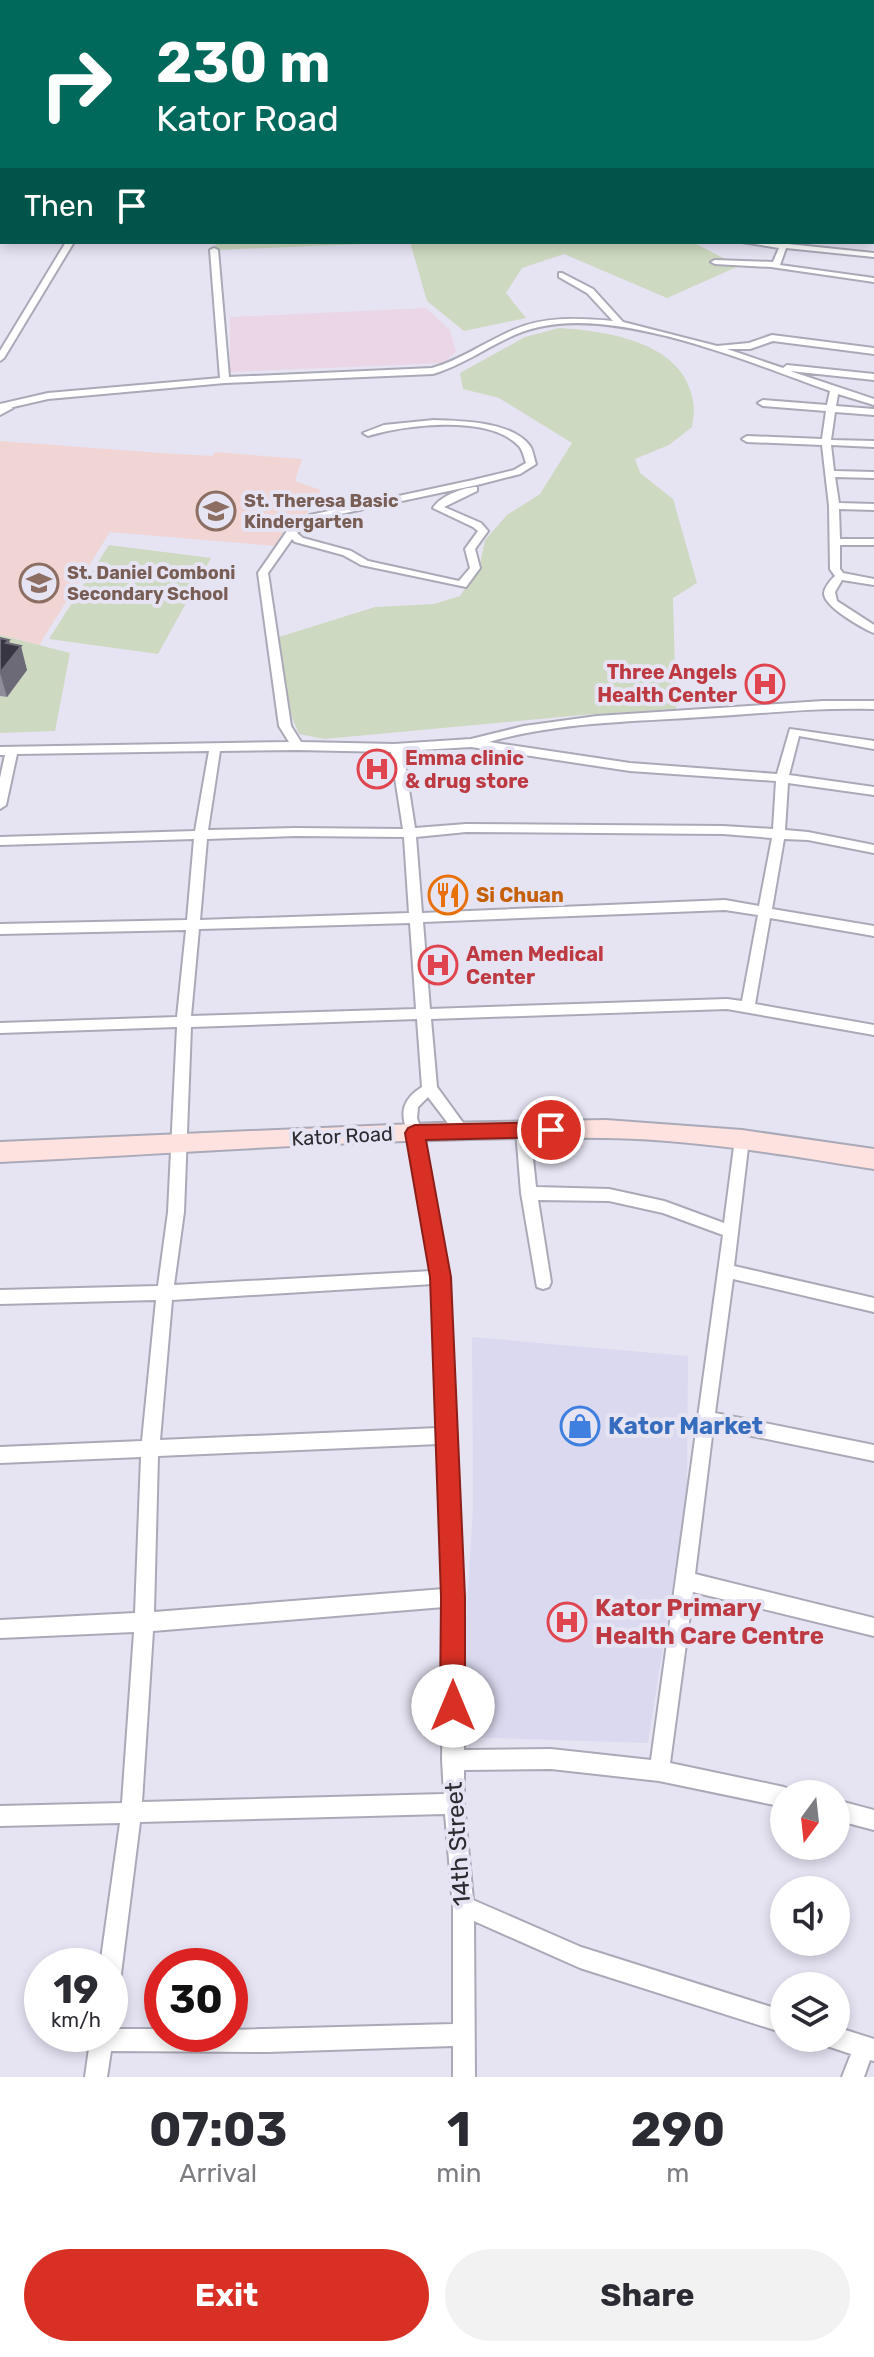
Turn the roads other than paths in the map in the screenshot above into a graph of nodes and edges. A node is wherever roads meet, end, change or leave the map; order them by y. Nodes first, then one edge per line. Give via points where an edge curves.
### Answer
1 (69, 244) edge
2 (784, 244) edge
3 (214, 250) dead end
4 (874, 255) edge
5 (715, 262) dead end
6 (776, 265) junction
7 (562, 275) dead end
8 (874, 280) edge
9 (621, 326) junction
10 (4, 347) edge
11 (874, 351) edge
12 (0, 358) edge
13 (767, 366) junction
14 (874, 377) edge
15 (225, 380) junction
16 (834, 391) junction
17 (874, 402) edge
18 (763, 403) dead end
19 (2, 409) edge
20 (829, 409) junction
21 (874, 412) edge
22 (368, 433) dead end
23 (747, 439) dead end
24 (826, 441) junction
25 (874, 444) edge
26 (508, 474) junction
27 (829, 474) junction
28 (874, 475) edge
29 (834, 506) junction
30 (874, 507) edge
31 (291, 533) junction
32 (833, 542) junction
33 (874, 542) edge
34 (840, 576) junction
35 (874, 582) edge
36 (874, 630) edge
37 (874, 705) edge
38 (471, 743) junction
39 (874, 745) edge
40 (297, 746) junction
41 (215, 748) junction
42 (394, 748) junction
43 (6, 751) edge
44 (782, 778) junction
45 (874, 791) edge
46 (0, 805) edge
47 (410, 833) junction
48 (779, 833) junction
49 (201, 835) junction
50 (0, 841) edge
51 (874, 849) edge
52 (765, 912) junction
53 (416, 917) junction
54 (193, 923) junction
55 (0, 929) edge
56 (874, 931) edge
57 (748, 1005) junction
58 (422, 1013) junction
59 (184, 1021) junction
60 (0, 1028) edge
61 (874, 1030) edge
62 (430, 1089) junction
63 (523, 1130) junction
64 (462, 1131) junction
65 (415, 1133) junction
66 (742, 1139) junction
67 (180, 1143) junction
68 (0, 1152) edge
69 (874, 1159) edge
70 (529, 1193) junction
71 (732, 1232) junction
72 (727, 1271) junction
73 (441, 1277) junction
74 (543, 1282) dead end
75 (165, 1293) junction
76 (0, 1297) edge
77 (874, 1305) edge
78 (705, 1419) junction
79 (447, 1436) junction
80 (150, 1450) junction
81 (874, 1453) edge
82 (0, 1455) edge
83 (685, 1581) junction
84 (453, 1597) junction
85 (144, 1622) junction
86 (874, 1627) edge
87 (0, 1629) edge
88 (452, 1760) junction
89 (659, 1771) junction
90 (770, 1794) edge
91 (454, 1804) junction
92 (131, 1812) junction
93 (850, 1814) edge
94 (0, 1816) edge
95 (874, 1820) edge
96 (463, 1906) junction
97 (113, 1948) edge
98 (770, 2018) edge
99 (463, 2035) junction
100 (128, 2038) edge
101 (869, 2049) edge
102 (100, 2052) edge
103 (96, 2077) edge
104 (464, 2077) edge
105 (853, 2077) edge

1 - 10 street
2 - 4 street
2 - 6 street
3 - 15 street
5 - 6 street
6 - 8 street
7 - 9 street via 590,291
9 - 11 street via 717,348 772,338
9 - 13 street
9 - 15 street via 563,321 530,326 433,371
10 - 12 street
13 - 14 street
13 - 16 street
15 - 19 street via 48,396
16 - 17 street
16 - 20 street
18 - 20 street
20 - 21 street
20 - 24 street
22 - 26 street via 394,425 494,427 514,435 531,456 527,468
23 - 24 street
24 - 25 street
24 - 27 street
26 - 31 street via 322,513
26 - 31 street via 439,505 483,531 470,549 475,568 462,585 365,563
27 - 28 street
27 - 29 street
29 - 30 street
29 - 32 street
31 - 40 street via 263,573 285,726
32 - 33 street
32 - 34 street
34 - 35 street
34 - 36 street via 828,596
37 - 38 street via 586,719 539,724
38 - 42 street
38 - 44 street via 630,767
39 - 44 street via 794,732
40 - 41 street
40 - 42 street
41 - 43 street
41 - 49 street
42 - 47 street
43 - 46 street
44 - 45 street
44 - 48 street
47 - 48 street via 466,828
47 - 49 street
47 - 53 street
48 - 51 street
48 - 52 street
49 - 50 street
49 - 54 street
52 - 53 street via 725,905
52 - 56 street
52 - 57 street
53 - 54 street
53 - 58 street
54 - 55 street
54 - 59 street
57 - 58 street
57 - 61 street
58 - 59 street
58 - 62 street
59 - 60 street
59 - 67 street
62 - 64 street
62 - 65 street, 14th Street via 408,1107
63 - 64 main road, Kator Road
63 - 66 main road, Kator Road via 606,1129
63 - 70 street
64 - 65 main road, Kator Road
65 - 67 main road, Kator Road
65 - 73 street, 14th Street
66 - 69 main road, Kator Road
66 - 71 street
67 - 68 main road, Kator Road
67 - 75 street
70 - 71 street via 609,1195 664,1207
70 - 74 street
71 - 72 street
72 - 77 street
72 - 78 street
73 - 75 street
73 - 79 street, 14th Street
75 - 76 street
75 - 80 street
78 - 81 street
78 - 83 street
79 - 80 street
79 - 84 street, 14th Street
80 - 82 street
80 - 85 street
83 - 86 street
83 - 89 street
84 - 85 street
84 - 88 street, 14th Street
85 - 87 street
85 - 92 street
88 - 89 street via 551,1759
88 - 91 street, 14th Street
89 - 90 street
91 - 92 street
91 - 96 street, 14th Street
92 - 94 street
92 - 97 street
93 - 95 street
96 - 98 street via 580,1957
96 - 99 street, 14th Street
99 - 100 street via 268,2041
99 - 104 street, 14th Street
101 - 105 street
102 - 103 street

